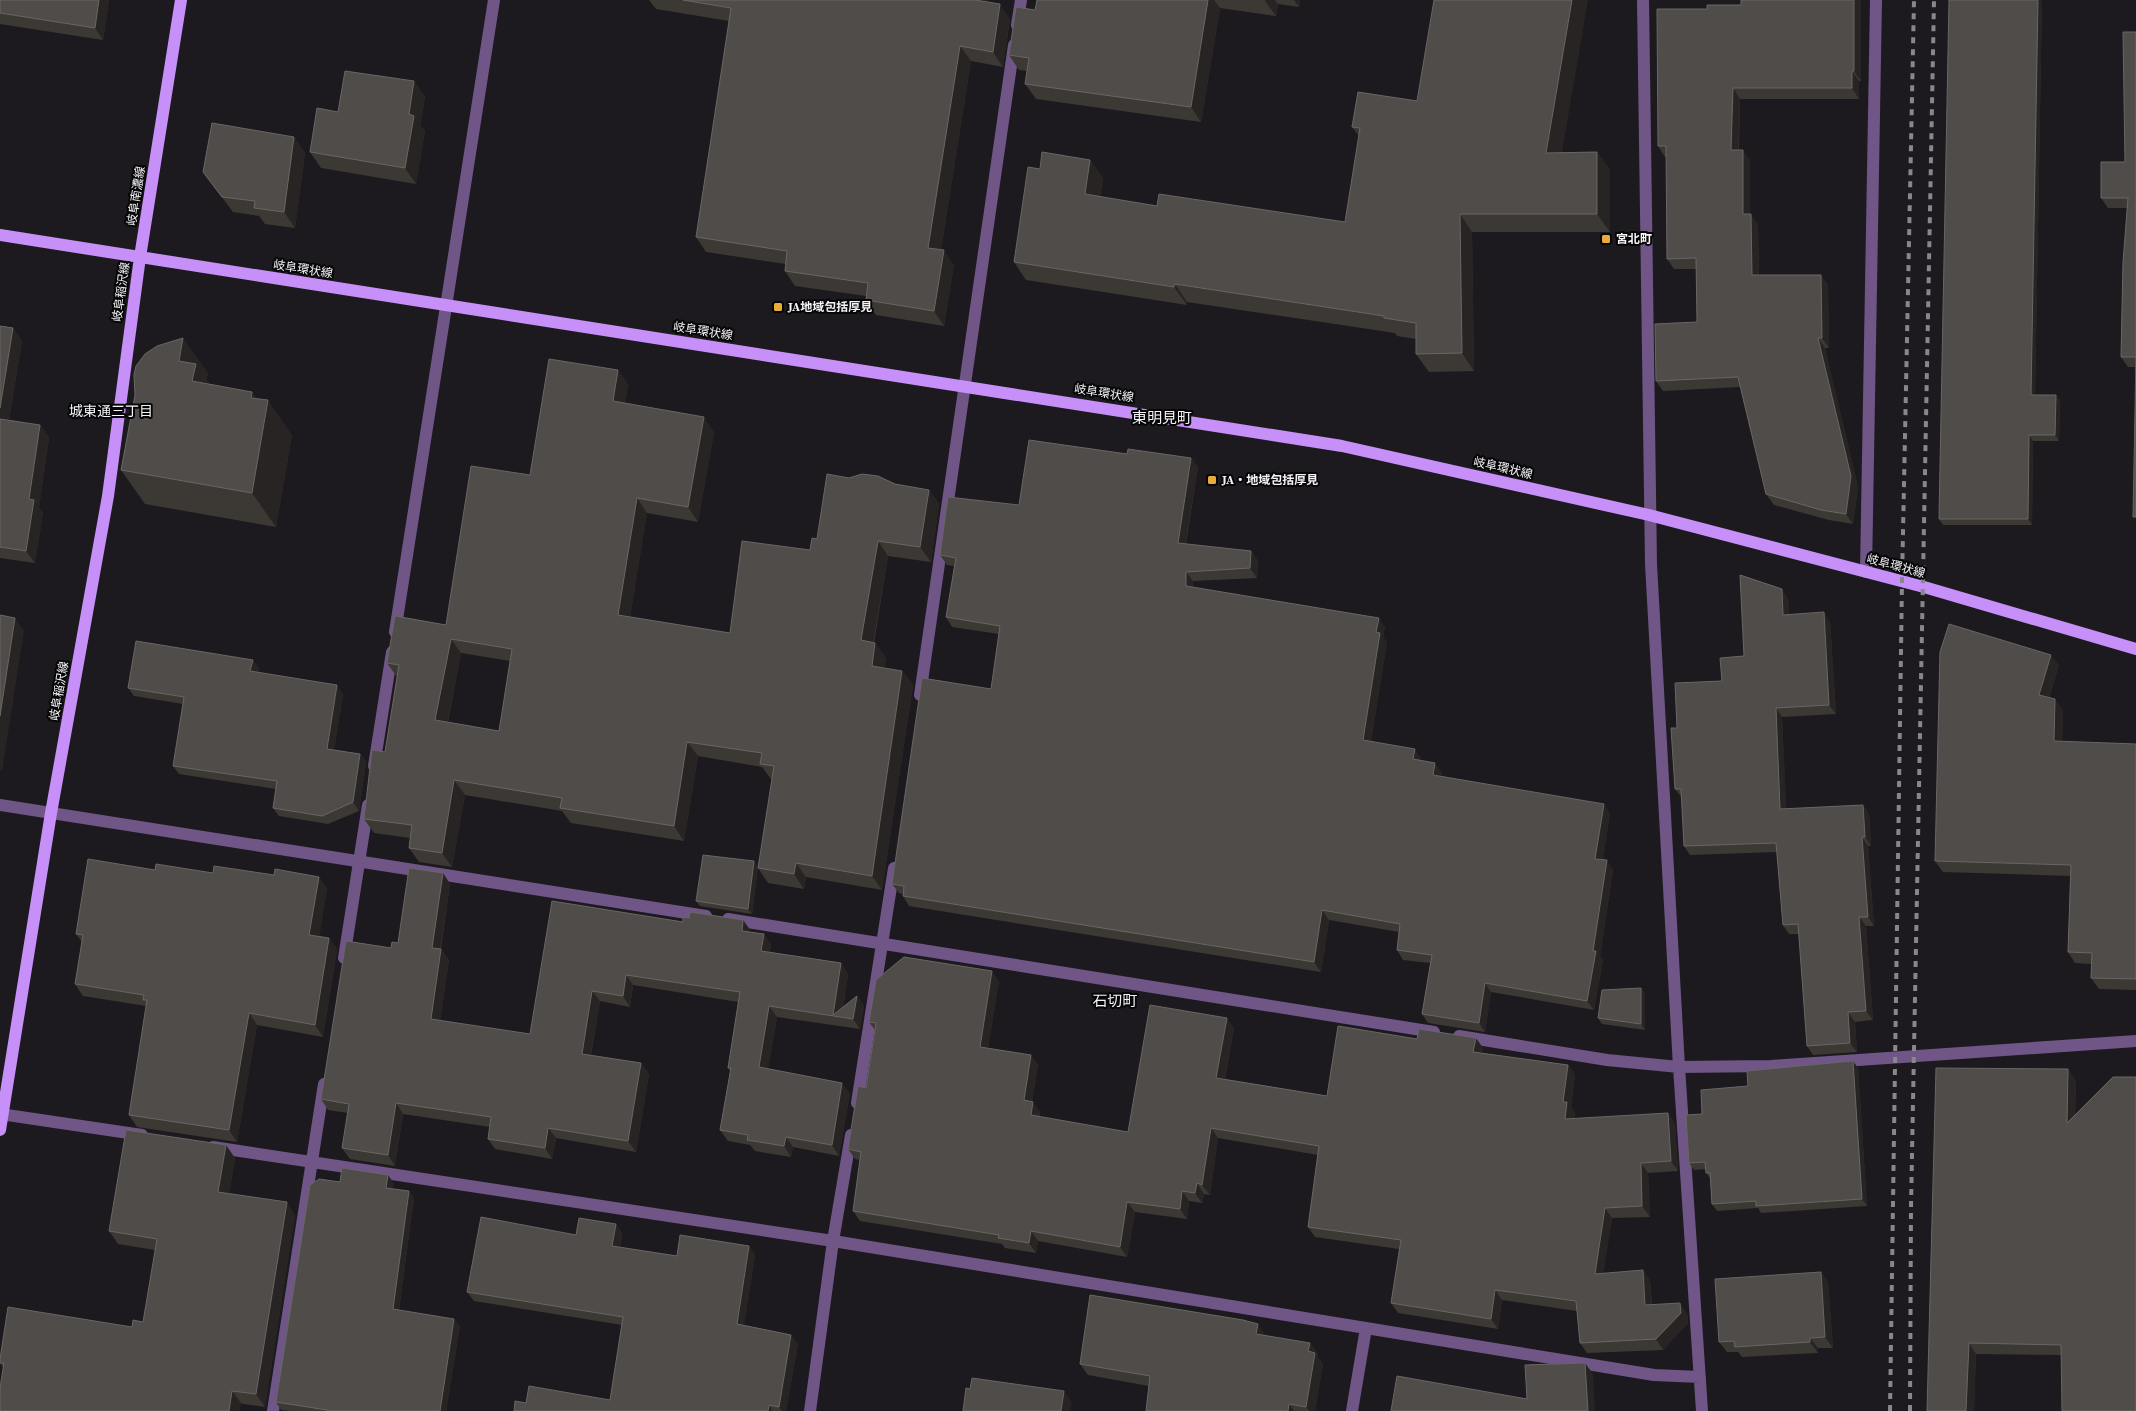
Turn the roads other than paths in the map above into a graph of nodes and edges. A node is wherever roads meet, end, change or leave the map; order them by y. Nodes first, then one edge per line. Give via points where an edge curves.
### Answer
1 (181, 0) edge
2 (494, 0) edge
3 (1021, 0) edge
4 (1643, 0) edge
5 (1876, 0) edge
6 (0, 234) edge
7 (140, 257) junction
8 (446, 306) junction
9 (965, 385) junction
10 (1649, 515) junction
11 (1866, 572) junction
12 (2136, 649) edge
13 (918, 708) edge
14 (373, 774) edge
15 (370, 794) edge
16 (0, 805) edge
17 (51, 813) junction
18 (896, 855) edge
19 (359, 862) junction
20 (883, 943) junction
21 (342, 969) edge
22 (2136, 1041) edge
23 (1679, 1067) junction
24 (326, 1075) edge
25 (1, 1114) edge
26 (0, 1130) edge
27 (157, 1138) edge
28 (196, 1144) edge
29 (312, 1162) junction
30 (833, 1241) junction
31 (1366, 1328) junction
32 (1700, 1377) junction
33 (273, 1411) edge
34 (810, 1411) edge
35 (1352, 1411) edge
36 (1702, 1411) edge

1 - 7 main road, 岐阜南濃線
2 - 8 street
3 - 9 street
4 - 10 street
5 - 11 street
6 - 7 main road
7 - 8 main road, 岐阜環状線
7 - 17 main road, 岐阜稲沢線 via 108,496
8 - 9 main road, 岐阜環状線
8 - 14 street
9 - 10 main road, 岐阜環状線 via 1342,446
9 - 13 street
10 - 11 main road, 岐阜環状線
10 - 23 street
11 - 12 main road, 岐阜環状線
15 - 19 street
16 - 17 street
17 - 19 street
17 - 25 main road, 岐阜稲沢線
18 - 20 street
19 - 20 street
19 - 21 street
20 - 23 street via 1607,1060
20 - 30 street
22 - 23 street via 1771,1066
23 - 32 street
24 - 29 street
25 - 26 main road, 岐阜稲沢線
25 - 27 street
28 - 29 street
29 - 30 street
29 - 33 street
30 - 31 street
30 - 34 street
31 - 32 street via 1654,1375
31 - 35 street
32 - 36 street

